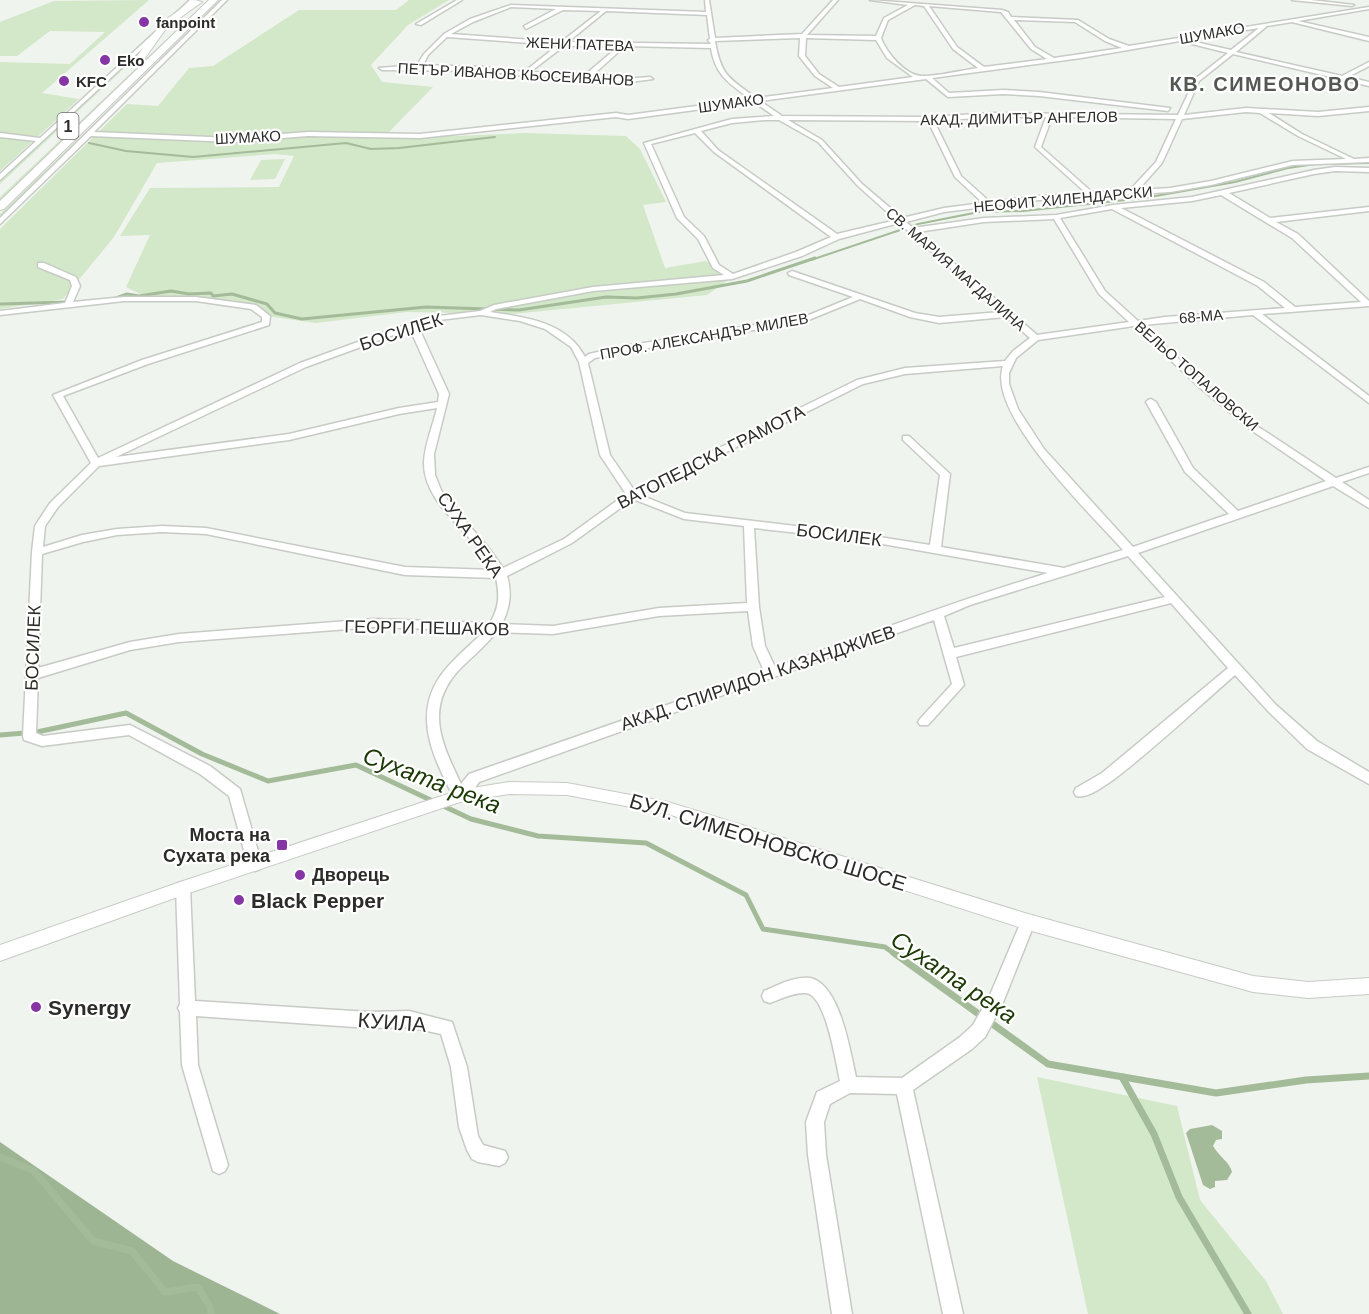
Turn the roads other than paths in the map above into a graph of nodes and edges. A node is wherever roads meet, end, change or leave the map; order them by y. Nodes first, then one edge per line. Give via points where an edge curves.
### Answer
1 (193, 0) edge
2 (202, 0) edge
3 (216, 0) edge
4 (225, 0) edge
5 (460, 0) edge
6 (707, 0) edge
7 (836, 0) edge
8 (872, 0) edge
9 (1294, 0) edge
10 (914, 3) junction
11 (944, 3) edge
12 (924, 4) junction
13 (1364, 6) edge
14 (562, 8) junction
15 (605, 10) junction
16 (708, 14) junction
17 (1010, 18) junction
18 (171, 20) junction
19 (204, 20) junction
20 (1288, 20) junction
21 (418, 24) dead end
22 (1267, 24) junction
23 (526, 27) dead end
24 (161, 30) junction
25 (194, 31) junction
26 (447, 35) junction
27 (803, 36) junction
28 (878, 38) junction
29 (1369, 39) edge
30 (1176, 40) junction
31 (712, 43) junction
32 (564, 44) junction
33 (623, 46) junction
34 (1131, 48) junction
35 (1233, 53) junction
36 (154, 60) junction
37 (1053, 60) junction
38 (137, 63) junction
39 (1369, 64) edge
40 (420, 67) junction
41 (382, 68) dead end
42 (983, 69) junction
43 (525, 74) junction
44 (588, 76) junction
45 (928, 77) junction
46 (919, 78) junction
47 (1343, 78) junction
48 (650, 79) dead end
49 (1369, 84) edge
50 (839, 89) junction
51 (754, 100) junction
52 (1182, 109) junction
53 (1369, 109) edge
54 (1256, 110) junction
55 (1318, 114) junction
56 (1050, 116) junction
57 (1180, 117) junction
58 (780, 118) junction
59 (930, 119) junction
60 (696, 130) junction
61 (89, 134) junction
62 (0, 135) edge
63 (41, 140) junction
64 (1369, 160) edge
65 (1356, 161) junction
66 (1369, 170) edge
67 (0, 178) edge
68 (0, 190) edge
69 (1222, 192) junction
70 (1131, 194) junction
71 (1092, 195) junction
72 (987, 203) junction
73 (0, 207) edge
74 (1113, 207) junction
75 (1369, 209) edge
76 (1056, 217) junction
77 (901, 220) junction
78 (1271, 220) junction
79 (0, 222) edge
80 (914, 230) junction
81 (836, 237) junction
82 (41, 265) dead end
83 (792, 273) dead end
84 (732, 277) junction
85 (859, 297) junction
86 (1369, 304) edge
87 (68, 305) junction
88 (1292, 309) junction
89 (1254, 312) junction
90 (0, 313) edge
91 (480, 313) junction
92 (1009, 314) junction
93 (1137, 323) junction
94 (412, 325) junction
95 (1035, 338) junction
96 (583, 362) junction
97 (1008, 363) junction
98 (1369, 400) edge
99 (1151, 402) dead end
100 (444, 404) junction
101 (906, 438) dead end
102 (96, 463) junction
103 (1369, 470) edge
104 (1332, 482) junction
105 (632, 495) junction
106 (1369, 505) edge
107 (1236, 515) junction
108 (749, 525) junction
109 (935, 550) junction
110 (1131, 551) junction
111 (37, 552) junction
112 (1065, 572) junction
113 (501, 574) junction
114 (1173, 599) junction
115 (753, 607) junction
116 (938, 614) junction
117 (493, 629) junction
118 (950, 654) junction
119 (1235, 669) junction
120 (771, 674) junction
121 (31, 675) junction
122 (924, 722) dead end
123 (1369, 779) edge
124 (1082, 792) dead end
125 (460, 796) junction
126 (255, 865) junction
127 (183, 888) junction
128 (1028, 922) junction
129 (0, 953) edge
130 (1369, 986) edge
131 (770, 996) dead end
132 (186, 1008) junction
133 (849, 1085) junction
134 (904, 1086) junction
135 (499, 1157) dead end
136 (219, 1165) dead end
137 (842, 1314) edge
138 (953, 1314) edge

1 - 18 street
2 - 18 highway
2 - 38 highway, 1
3 - 19 highway
3 - 36 highway, 1
4 - 19 street
5 - 21 street
6 - 16 street, СВ. МАРИЯ МАГДАЛИНА
7 - 27 street
8 - 10 street
9 - 13 street
10 - 12 street
10 - 28 street via 886,20
11 - 12 street
11 - 17 street via 1002,11
12 - 42 street via 956,48
13 - 20 street, ШУМАКО
14 - 15 street
14 - 23 street
14 - 26 street via 511,6 468,22
15 - 16 street
15 - 32 street
16 - 31 street, СВ. МАРИЯ МАГДАЛИНА
17 - 34 street via 1076,21 1107,40
17 - 37 street via 1033,48
18 - 24 street
19 - 25 street
20 - 22 street, ШУМАКО
20 - 29 street
22 - 30 street, ШУМАКО
22 - 35 street
24 - 38 highway
24 - 63 street
25 - 36 highway
25 - 61 street
26 - 32 street, ЖЕНИ ПАТЕВА
26 - 40 street via 424,57
27 - 28 street, ЖЕНИ ПАТЕВА
27 - 31 street, ЖЕНИ ПАТЕВА
27 - 50 street via 802,56 807,65
28 - 46 street via 892,61
30 - 34 street, ШУМАКО
30 - 35 street
31 - 33 street, ЖЕНИ ПАТЕВА
31 - 51 street, СВ. МАРИЯ МАГДАЛИНА via 716,64 729,81
32 - 33 street, ЖЕНИ ПАТЕВА
32 - 43 street
33 - 44 street
34 - 37 street, ШУМАКО
35 - 47 street
35 - 52 street via 1197,80
36 - 73 highway, 1
37 - 42 street, ШУМАКО
38 - 68 highway, 1
39 - 47 street
40 - 41 street, ПЕТЪР ИВАНОВ КЬОСЕИВАНОВ
40 - 43 street, ПЕТЪР ИВАНОВ КЬОСЕИВАНОВ
42 - 45 street, ШУМАКО
43 - 44 street, ПЕТЪР ИВАНОВ КЬОСЕИВАНОВ
44 - 48 street, ПЕТЪР ИВАНОВ КЬОСЕИВАНОВ via 622,81
45 - 46 street, ШУМАКО
45 - 52 street via 948,95 1021,93
46 - 50 street, ШУМАКО
47 - 49 street
50 - 51 street, ШУМАКО
51 - 58 street, СВ. МАРИЯ МАГДАЛИНА
51 - 61 street, ШУМАКО via 628,117 604,116 420,136 308,134 225,140
52 - 55 street via 1243,104
52 - 57 street
53 - 55 street, АКАД. ДИМИТЪР АНГЕЛОВ
54 - 55 street, АКАД. ДИМИТЪР АНГЕЛОВ
54 - 57 street, АКАД. ДИМИТЪР АНГЕЛОВ
54 - 65 street
56 - 57 street, АКАД. ДИМИТЪР АНГЕЛОВ
56 - 59 street, АКАД. ДИМИТЪР АНГЕЛОВ
56 - 71 street via 1038,147
57 - 70 street via 1159,163
58 - 59 street, АКАД. ДИМИТЪР АНГЕЛОВ
58 - 60 street, АКАД. ДИМИТЪР АНГЕЛОВ via 742,120
58 - 77 street, СВ. МАРИЯ МАГДАЛИНА via 820,141 860,185
59 - 72 street via 958,177
60 - 81 street via 716,150
60 - 84 street, АКАД. ДИМИТЪР АНГЕЛОВ via 647,143 676,210 700,238 716,266
61 - 79 street
62 - 63 street
63 - 67 street
64 - 65 street, НЕОФИТ ХИЛЕНДАРСКИ
65 - 70 street, НЕОФИТ ХИЛЕНДАРСКИ via 1293,163 1211,183
66 - 69 street, НЕОФИТ ХИЛЕНДАРСКИ via 1314,172
69 - 74 street, НЕОФИТ ХИЛЕНДАРСКИ
69 - 78 street
70 - 71 street, НЕОФИТ ХИЛЕНДАРСКИ
71 - 72 street, НЕОФИТ ХИЛЕНДАРСКИ
72 - 77 street, НЕОФИТ ХИЛЕНДАРСКИ
74 - 76 street, НЕОФИТ ХИЛЕНДАРСКИ
74 - 88 street via 1261,284
75 - 78 street
76 - 80 street, НЕОФИТ ХИЛЕНДАРСКИ via 984,220
76 - 93 street, ВЕЛЬО ТОПАЛОВСКИ via 1091,278
77 - 80 street, СВ. МАРИЯ МАГДАЛИНА
77 - 81 street, НЕОФИТ ХИЛЕНДАРСКИ
78 - 86 street via 1295,236
80 - 92 street, СВ. МАРИЯ МАГДАЛИНА
81 - 84 street, НЕОФИТ ХИЛЕНДАРСКИ
82 - 87 street via 73,279 76,286
83 - 85 street
84 - 91 street, НЕОФИТ ХИЛЕНДАРСКИ via 593,290
85 - 92 street via 939,320
85 - 96 street, ПРОФ. АЛЕКСАНДЪР МИЛЕВ via 806,320 619,350
86 - 88 street, 68-МА
87 - 90 street
87 - 102 street via 148,298 224,301 253,307 266,316 266,323 58,395
88 - 89 street, 68-МА
89 - 93 street, 68-МА
89 - 98 street
91 - 94 street, БОСИЛЕК
91 - 96 street, БОСИЛЕК via 548,327 575,346
92 - 95 street, СВ. МАРИЯ МАГДАЛИНА
93 - 95 street, 68-МА
93 - 104 street, ВЕЛЬО ТОПАЛОВСКИ via 1254,428
94 - 100 street via 444,394
94 - 102 street, БОСИЛЕК via 303,365
95 - 97 street, СВ. МАРИЯ МАГДАЛИНА
96 - 105 street, БОСИЛЕК via 605,455
97 - 105 street, ВАТОПЕДСКА ГРАМОТА via 905,371 860,382
97 - 110 street via 1004,375 1011,405 1040,451
99 - 107 street via 1189,470
100 - 102 street via 289,437
100 - 113 street, СУХА РЕКА via 430,453 430,475 441,497
101 - 109 street via 945,474
102 - 111 street, БОСИЛЕК via 54,505 40,526
103 - 104 street, БОСИЛЕК
104 - 106 street, ВЕЛЬО ТОПАЛОВСКИ
104 - 107 street, БОСИЛЕК
105 - 108 street, БОСИЛЕК via 684,516
105 - 113 street, ВАТОПЕДСКА ГРАМОТА via 568,541
107 - 110 street, БОСИЛЕК
108 - 109 street, БОСИЛЕК via 854,536
108 - 115 street
109 - 112 street, БОСИЛЕК
110 - 112 street, БОСИЛЕК
110 - 114 street
111 - 113 street, ВАТОПЕДСКА ГРАМОТА via 117,532 206,531 405,571
111 - 121 street, БОСИЛЕК
112 - 116 street, АКАД. СПИРИДОН КАЗАНДЖИЕВ
113 - 117 street, СУХА РЕКА via 505,591 503,614
114 - 118 street
114 - 119 street
115 - 117 street, ГЕОРГИ ПЕШАКОВ via 659,612 554,630
115 - 120 street via 759,646
116 - 118 street
116 - 120 street, АКАД. СПИРИДОН КАЗАНДЖИЕВ
117 - 121 street, ГЕОРГИ ПЕШАКОВ via 374,622 179,638 130,646
117 - 125 street, СУХА РЕКА via 454,668 436,697 432,731
118 - 122 street via 958,686
119 - 123 street via 1312,745
119 - 124 street via 1107,777
120 - 125 street, АКАД. СПИРИДОН КАЗАНДЖИЕВ via 474,778
121 - 126 street, БОСИЛЕК via 29,730 42,741 130,730 204,771 235,793
125 - 126 street, БУЛ. СИМЕОНОВСКО ШОСЕ
125 - 128 street, БУЛ. СИМЕОНОВСКО ШОСЕ via 508,788 567,789 623,798 668,808
126 - 127 street, БУЛ. СИМЕОНОВСКО ШОСЕ
127 - 129 street, БУЛ. СИМЕОНОВСКО ШОСЕ
127 - 132 street
128 - 130 street, БУЛ. СИМЕОНОВСКО ШОСЕ via 1254,984 1308,990
128 - 134 street via 980,1031
131 - 133 street via 802,986 812,986 824,995
132 - 135 street, КУИЛА via 409,1019 446,1028 463,1083 471,1142 478,1153
132 - 136 street via 190,1065
133 - 134 street
133 - 137 street via 823,1098 815,1122
134 - 138 street

